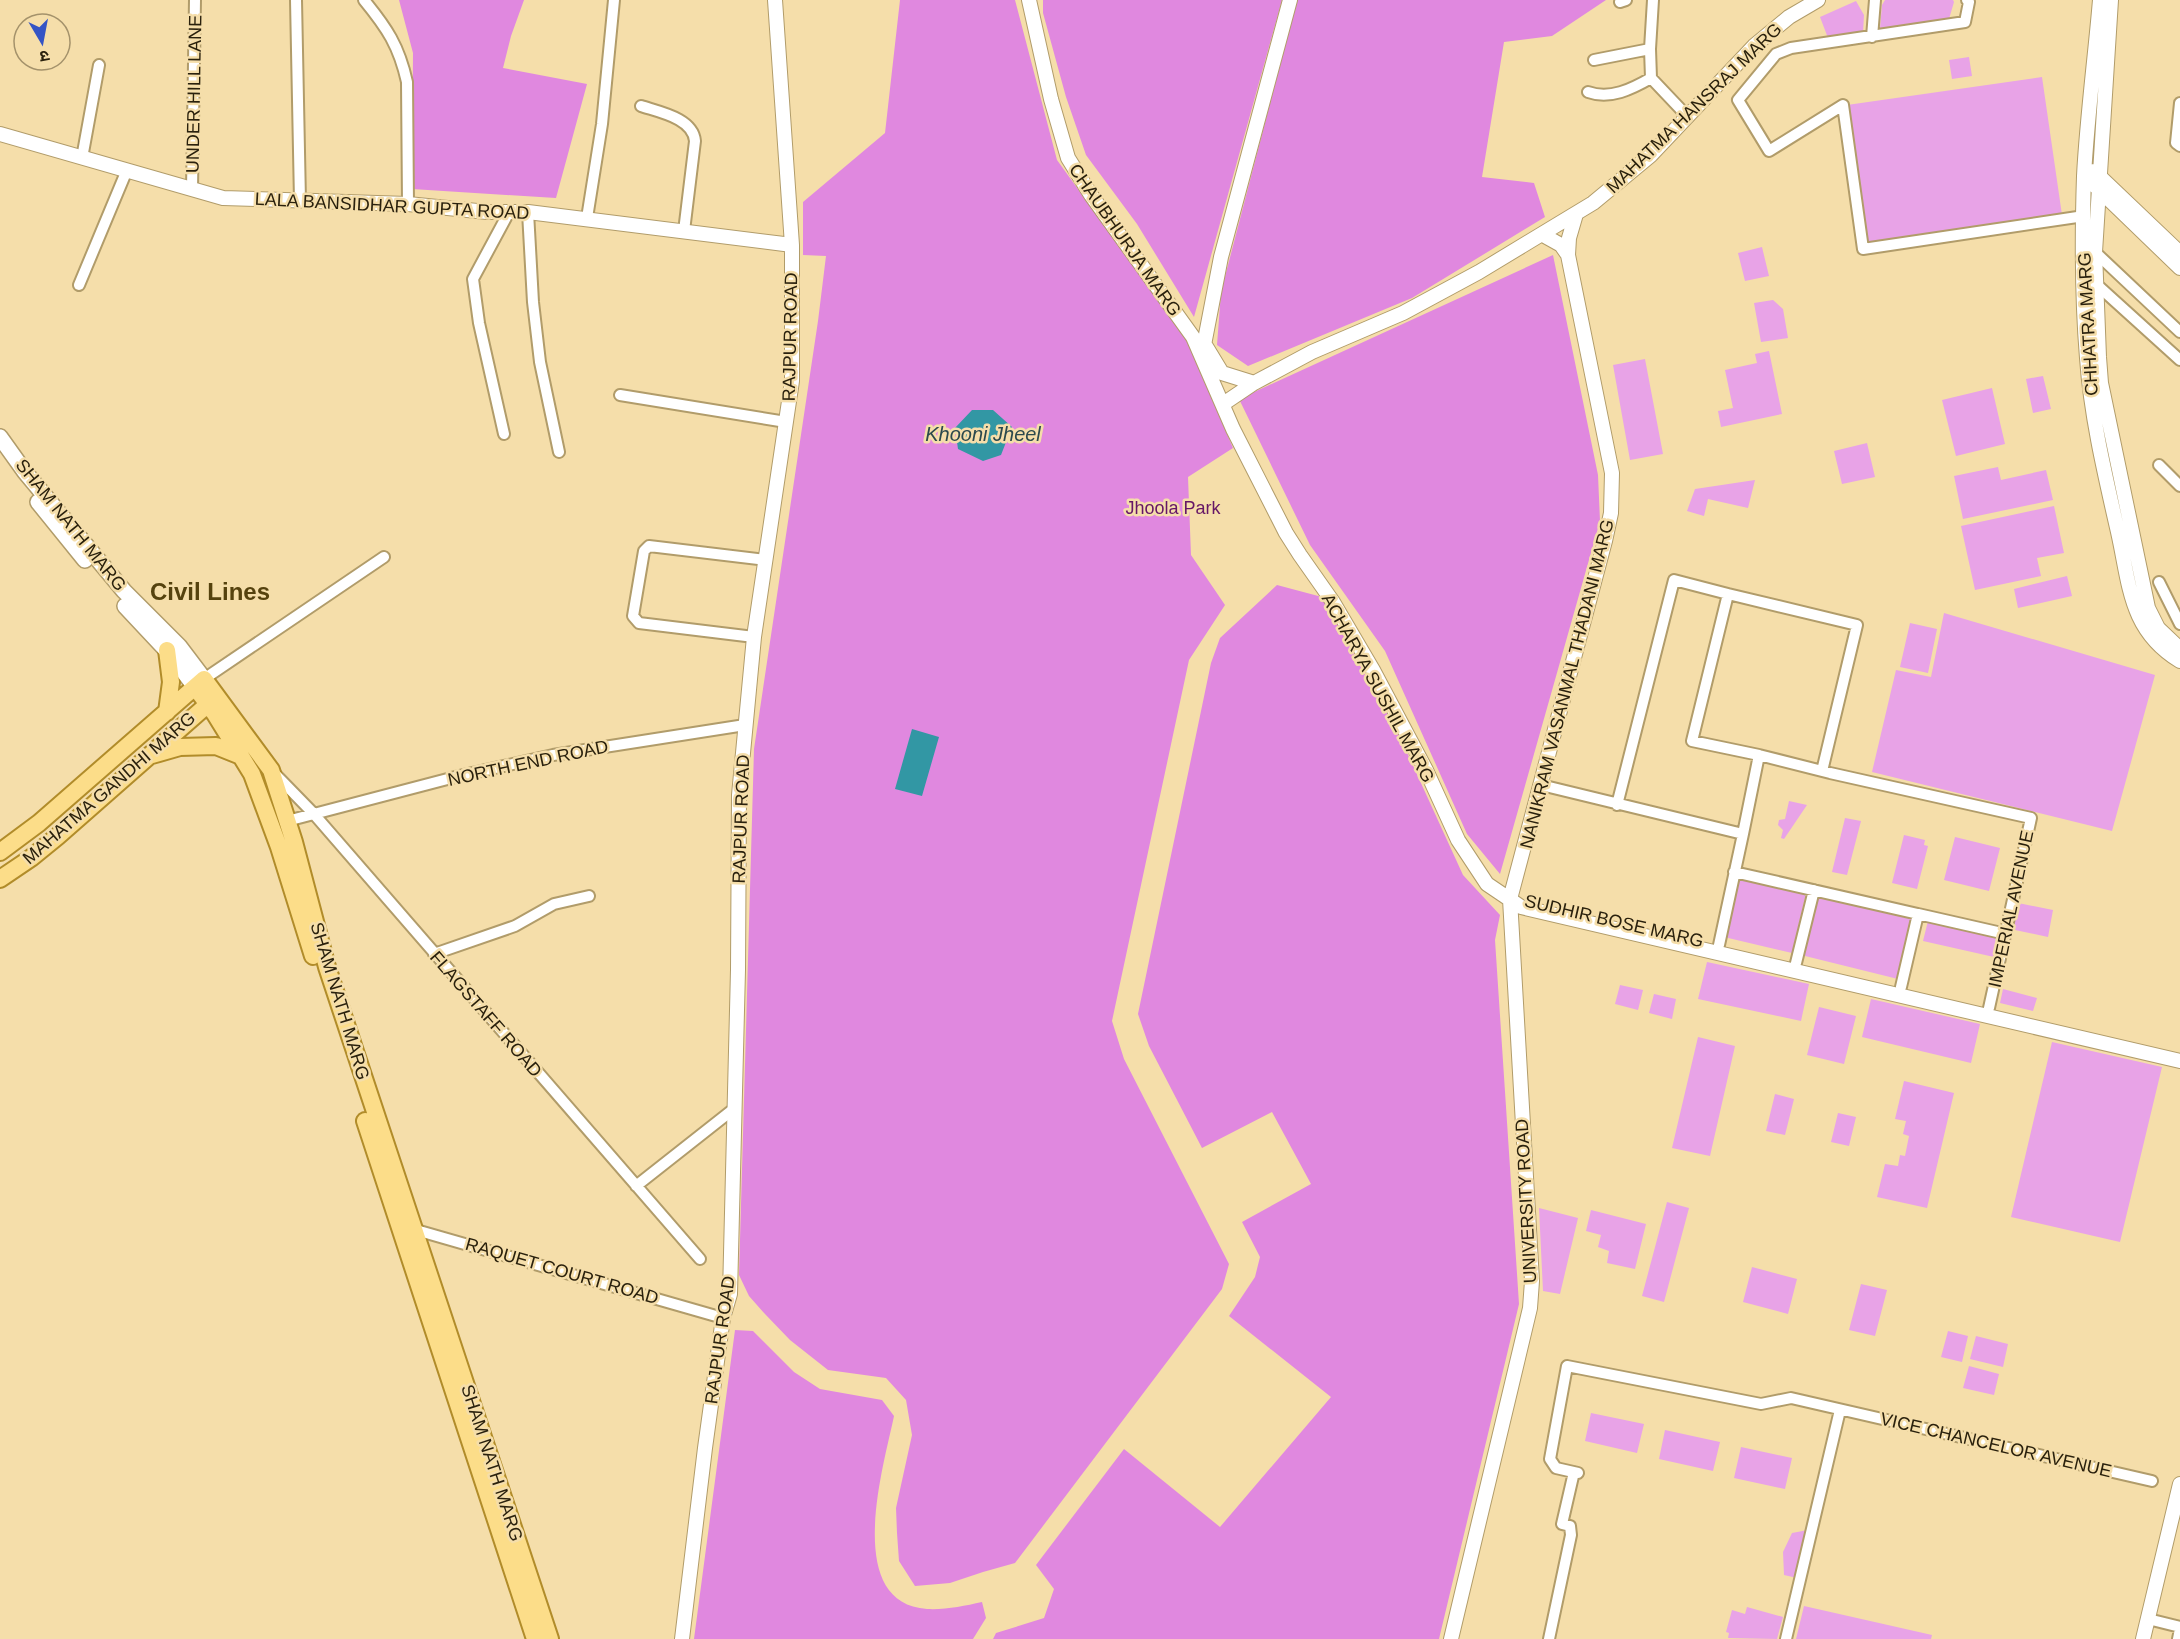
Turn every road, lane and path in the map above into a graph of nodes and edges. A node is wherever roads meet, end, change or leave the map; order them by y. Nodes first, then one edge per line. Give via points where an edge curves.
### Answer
1 (195, 0) edge
2 (296, 0) edge
3 (364, 0) edge
4 (614, 0) edge
5 (775, 0) edge
6 (1029, 0) edge
7 (1290, 0) edge
8 (1653, 0) edge
9 (1818, 0) edge
10 (1875, 0) edge
11 (1967, 0) edge
12 (2100, 0) edge
13 (2111, 0) edge
14 (1872, 37) junction
15 (1650, 49) junction
16 (1594, 60) dead end
17 (99, 65) dead end
18 (1651, 78) junction
19 (1588, 92) dead end
20 (2180, 103) edge
21 (641, 106) dead end
22 (1688, 117) junction
23 (0, 134) edge
24 (2179, 143) edge
25 (82, 158) junction
26 (127, 170) junction
27 (2091, 176) junction
28 (192, 189) junction
29 (300, 201) junction
30 (408, 204) junction
31 (509, 212) junction
32 (528, 212) junction
33 (1576, 214) junction
34 (2084, 216) junction
35 (588, 218) junction
36 (684, 231) junction
37 (1543, 235) junction
38 (792, 245) junction
39 (2095, 252) junction
40 (2180, 253) edge
41 (1568, 255) junction
42 (2180, 268) edge
43 (2096, 284) junction
44 (79, 285) dead end
45 (2180, 332) edge
46 (1199, 341) junction
47 (2180, 360) edge
48 (1254, 383) junction
49 (620, 395) dead end
50 (1223, 404) junction
51 (786, 422) junction
52 (504, 434) dead end
53 (0, 437) edge
54 (559, 452) dead end
55 (0, 454) edge
56 (2159, 465) dead end
57 (2180, 486) edge
58 (2123, 489) junction
59 (2108, 492) junction
60 (384, 557) dead end
61 (766, 560) junction
62 (2159, 582) dead end
63 (1728, 594) junction
64 (2180, 624) edge
65 (754, 637) junction
66 (2180, 649) edge
67 (167, 650) junction
68 (2180, 661) edge
69 (200, 683) junction
70 (212, 700) junction
71 (166, 712) junction
72 (745, 725) junction
73 (1759, 755) junction
74 (148, 756) junction
75 (241, 756) junction
76 (271, 770) junction
77 (1822, 771) junction
78 (1541, 785) junction
79 (1617, 805) junction
80 (313, 813) junction
81 (287, 821) junction
82 (1743, 834) junction
83 (0, 852) edge
84 (1734, 872) junction
85 (0, 879) edge
86 (1814, 890) junction
87 (589, 896) dead end
88 (1510, 899) junction
89 (1918, 914) junction
90 (2006, 934) junction
91 (1719, 945) junction
92 (435, 954) junction
93 (1796, 963) junction
94 (1901, 987) junction
95 (1990, 1004) junction
96 (2180, 1053) edge
97 (2180, 1061) edge
98 (735, 1108) junction
99 (636, 1186) junction
100 (406, 1228) junction
101 (700, 1259) dead end
102 (723, 1318) junction
103 (1840, 1410) junction
104 (2152, 1481) dead end
105 (2180, 1484) edge
106 (2148, 1619) junction
107 (2180, 1628) edge
108 (535, 1639) edge
109 (550, 1639) edge
110 (682, 1639) edge
111 (1451, 1639) edge
112 (1549, 1639) edge
113 (1786, 1639) edge
114 (2143, 1639) edge
115 (2178, 1639) edge

1 - 28 street, UNDER HILL LANE
2 - 29 street
3 - 30 street via 386,26 403,63 407,82
4 - 35 street
5 - 38 street, RAJPUR ROAD
6 - 46 street, CHAUBHURJA MARG via 1068,158
7 - 46 street
8 - 15 street
9 - 22 street, MAHATMA HANSRAJ MARG via 1789,17 1754,46
10 - 14 street
11 - 14 street via 1965,22
12 - 27 street, CHHATRA MARG
13 - 27 street, CHHATRA MARG
14 - 34 street via 1791,48 1776,54 1738,100 1769,151 1843,105 1863,249
15 - 16 street
15 - 18 street
17 - 25 street
18 - 19 street via 1622,92
18 - 22 street
20 - 24 street
21 - 36 street via 675,118 694,134
22 - 33 street, MAHATMA HANSRAJ MARG via 1617,184
23 - 25 street, LALA BANSIDHAR GUPTA ROAD
25 - 26 street, LALA BANSIDHAR GUPTA ROAD
26 - 28 street, LALA BANSIDHAR GUPTA ROAD
26 - 44 street
27 - 34 street, CHHATRA MARG
27 - 39 street, CHHATRA MARG
27 - 40 street
27 - 42 street
28 - 29 street, LALA BANSIDHAR GUPTA ROAD via 223,198
29 - 30 street, LALA BANSIDHAR GUPTA ROAD
30 - 31 street, LALA BANSIDHAR GUPTA ROAD
31 - 32 street, LALA BANSIDHAR GUPTA ROAD
31 - 52 street via 473,279
32 - 35 street, LALA BANSIDHAR GUPTA ROAD
32 - 54 street via 540,362
33 - 37 street, MAHATMA HANSRAJ MARG
33 - 41 street
34 - 59 street, CHHATRA MARG via 2090,393
35 - 36 street, LALA BANSIDHAR GUPTA ROAD
36 - 38 street, LALA BANSIDHAR GUPTA ROAD
37 - 41 street
37 - 48 street, MAHATMA HANSRAJ MARG via 1403,313 1312,351
38 - 51 street, RAJPUR ROAD via 792,381
39 - 43 street, CHHATRA MARG
39 - 45 street
41 - 78 street, NANIKRAM VASANMAL THADANI MARG via 1612,473 1611,513
43 - 47 street
43 - 58 street, CHHATRA MARG via 2102,383
46 - 48 street via 1222,373
46 - 50 street, ACHARYA SUSHIL MARG
48 - 50 street, MAHATMA HANSRAJ MARG
49 - 51 street
50 - 88 street, ACHARYA SUSHIL MARG via 1286,533 1373,670 1458,840 1487,885
51 - 61 street, RAJPUR ROAD
53 - 69 main road, SHAM NATH MARG via 124,591 179,646
55 - 67 main road, SHAM NATH MARG via 111,590
56 - 57 street
58 - 59 street
58 - 66 street, CHHATRA MARG via 2151,616
59 - 68 street, CHHATRA MARG via 2138,618 2153,641
60 - 69 street
61 - 65 street, RAJPUR ROAD
61 - 65 street via 649,546 644,551 633,616 639,623
62 - 64 street
63 - 73 street via 1692,741
63 - 77 street via 1857,625
63 - 79 street via 1674,580
65 - 72 street, RAJPUR ROAD
67 - 69 main road, SHAM NATH MARG
67 - 71 main road via 171,682
69 - 70 main road, SHAM NATH MARG
69 - 71 main road, MAHATMA GANDHI MARG
70 - 74 main road, MAHATMA GANDHI MARG
70 - 75 main road, SHAM NATH MARG
70 - 76 main road, SHAM NATH MARG
71 - 83 main road, MAHATMA GANDHI MARG
72 - 80 street, NORTH END ROAD via 553,755
72 - 98 street, RAJPUR ROAD via 739,795
73 - 77 street
73 - 82 street
74 - 75 main road via 180,747 216,746
74 - 85 main road, MAHATMA GANDHI MARG via 58,836
75 - 100 main road, SHAM NATH MARG via 252,774 279,847
76 - 80 street, FLAGSTAFF ROAD
76 - 81 main road, SHAM NATH MARG
77 - 90 street, IMPERIAL AVENUE via 2031,818
78 - 79 street
78 - 88 street, NANIKRAM VASANMAL THADANI MARG
79 - 82 street
80 - 81 street, NORTH END ROAD
80 - 92 street, FLAGSTAFF ROAD
81 - 100 main road, SHAM NATH MARG
82 - 84 street
84 - 86 street
84 - 91 street
86 - 89 street
86 - 93 street
87 - 92 street via 554,904 515,926
88 - 91 street, SUDHIR BOSE MARG via 1522,898
88 - 97 street, SUDHIR BOSE MARG via 1521,907
88 - 111 street, UNIVERSITY ROAD via 1532,1281 1530,1308
89 - 90 street
89 - 94 street
90 - 95 street, IMPERIAL AVENUE
91 - 93 street, SUDHIR BOSE MARG
92 - 99 street, FLAGSTAFF ROAD
93 - 94 street, SUDHIR BOSE MARG
94 - 95 street, SUDHIR BOSE MARG
95 - 96 street, SUDHIR BOSE MARG
98 - 99 street
98 - 102 street, RAJPUR ROAD via 730,1294
99 - 101 street, FLAGSTAFF ROAD
100 - 102 street, RAQUET COURT ROAD
100 - 108 main road, SHAM NATH MARG
100 - 109 main road, SHAM NATH MARG
102 - 110 street, RAJPUR ROAD
103 - 104 street, VICE CHANCELOR AVENUE
103 - 112 street, VICE CHANCELOR AVENUE via 1791,1398 1761,1404 1568,1366 1550,1459 1556,1468 1576,1473 1562,1524 1570,1526 1571,1535
103 - 113 street
105 - 106 street
106 - 107 street
106 - 114 street
107 - 115 street

